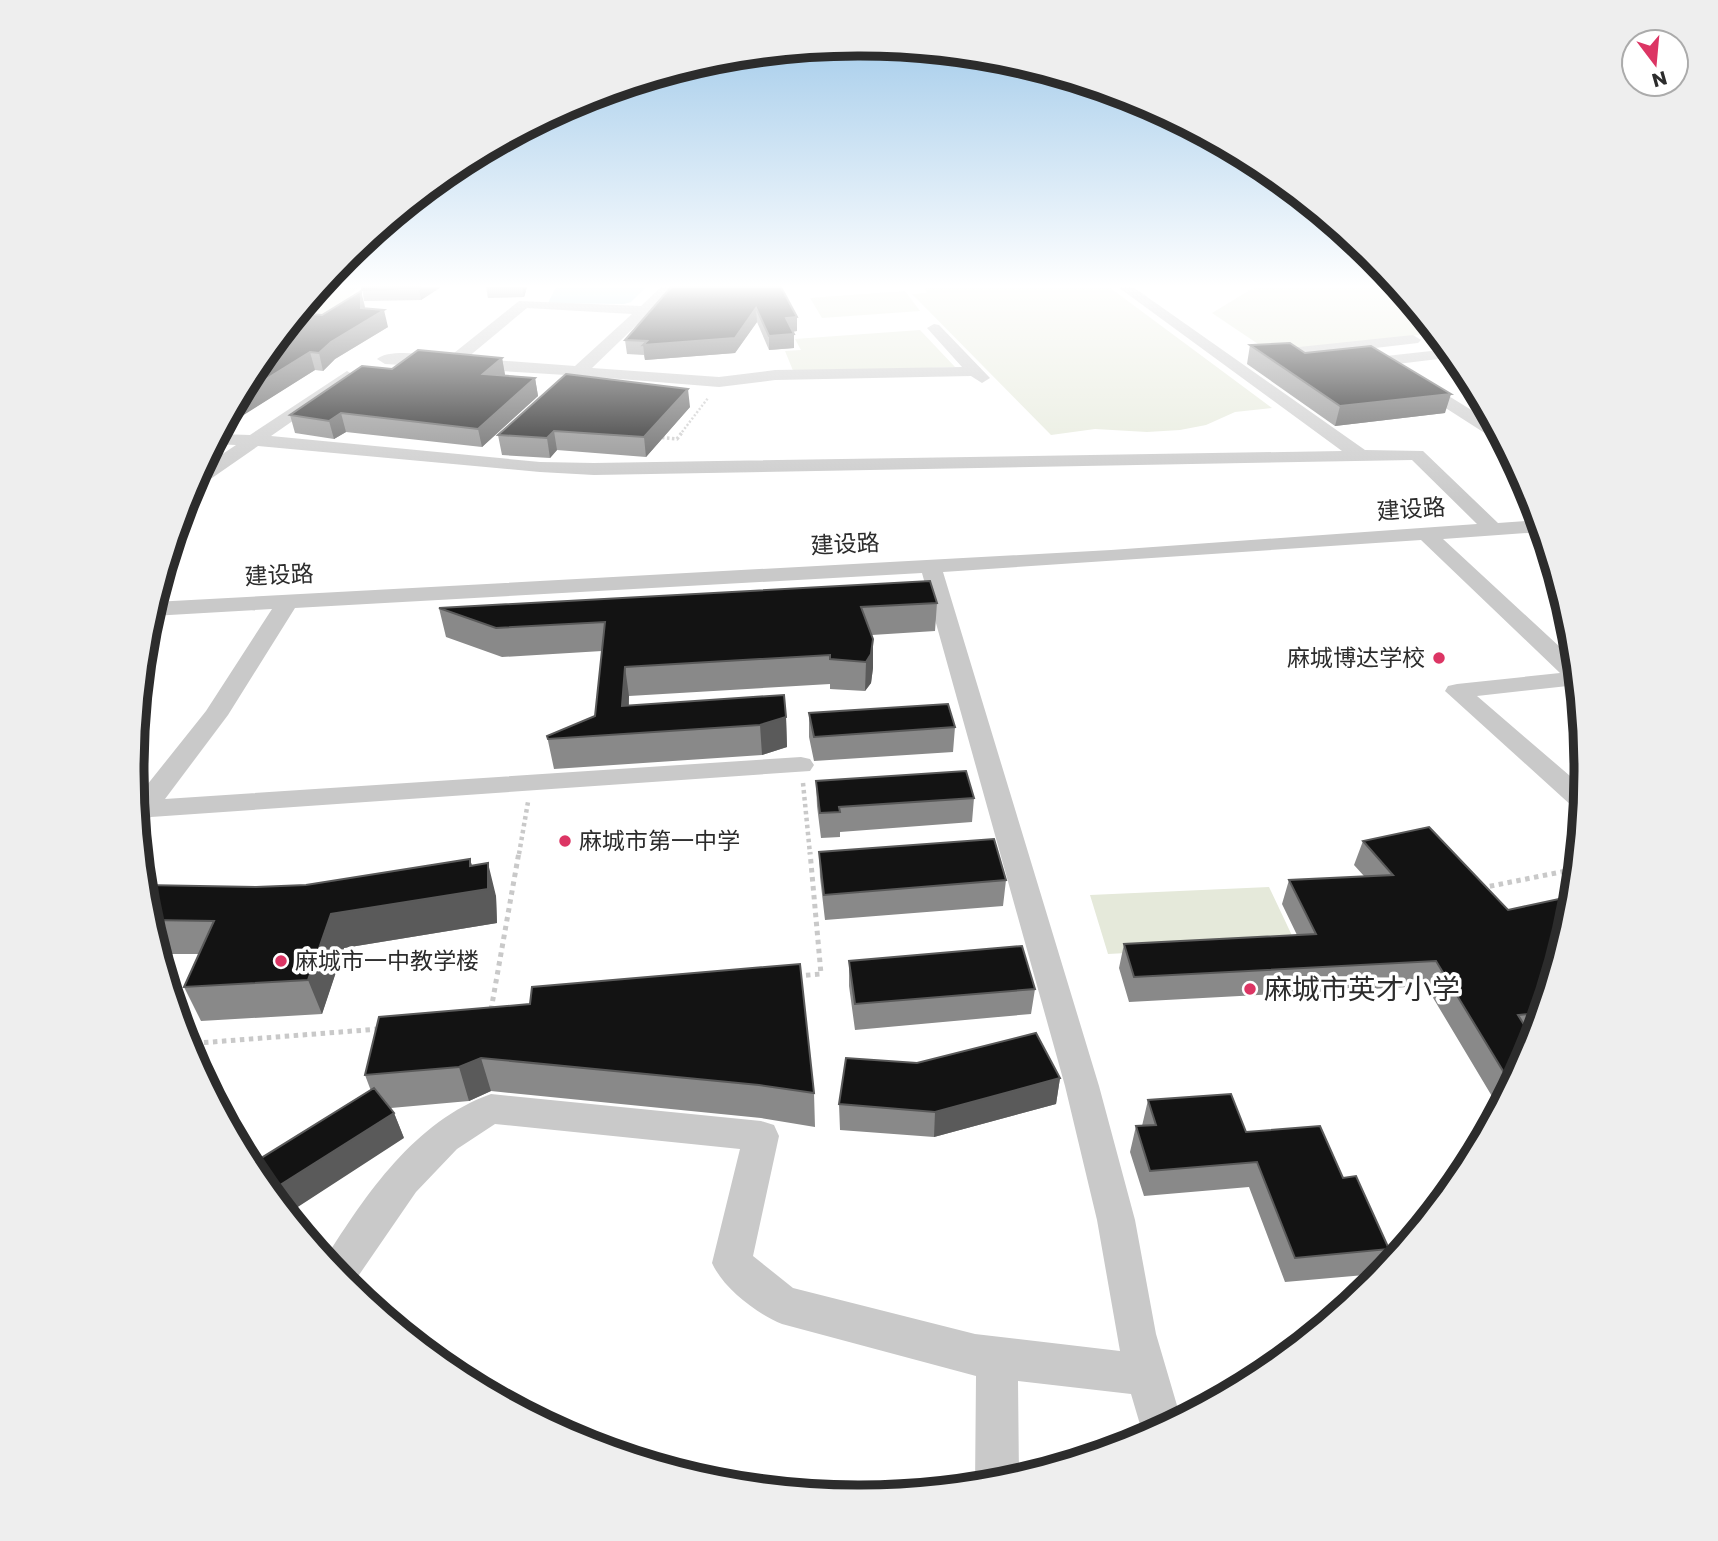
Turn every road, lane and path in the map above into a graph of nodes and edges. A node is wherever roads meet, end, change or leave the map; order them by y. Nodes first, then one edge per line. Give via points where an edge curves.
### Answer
1 (370, 359) edge
2 (456, 359) edge
3 (593, 359) edge
4 (964, 359) edge
5 (1225, 359) edge
6 (1406, 359) edge
7 (452, 362) junction
8 (382, 366) joint
9 (352, 371) edge
10 (580, 371) junction
11 (981, 377) joint
12 (719, 382) junction
13 (556, 393) edge
14 (1485, 426) edge
15 (651, 437) edge
16 (226, 439) edge
17 (253, 440) junction
18 (500, 444) edge
19 (1361, 456) junction
20 (480, 462) junction
21 (211, 470) edge
22 (1531, 527) edge
23 (1493, 530) junction
24 (1426, 534) junction
25 (931, 566) junction
26 (288, 601) junction
27 (164, 607) edge
28 (1565, 667) edge
29 (1567, 678) edge
30 (801, 765) joint
31 (531, 783) junction
32 (1573, 792) edge
33 (145, 804) edge
34 (146, 811) edge
35 (1566, 871) edge
36 (1479, 888) edge
37 (793, 976) edge
38 (489, 1021) edge
39 (393, 1028) edge
40 (199, 1043) edge
41 (343, 1265) edge
42 (997, 1357) junction
43 (1147, 1375) junction
44 (1159, 1418) edge
45 (997, 1471) edge

1 - 8 street
2 - 7 street
3 - 10 street
4 - 11 street
5 - 19 street
6 - 14 street via 1385,364
7 - 8 street
7 - 10 street
9 - 17 street
10 - 12 street
10 - 13 street
11 - 12 street via 775,375
12 - 15 path via 677,439
16 - 17 street
17 - 20 street
17 - 21 street
18 - 20 street
19 - 20 street via 607,469
19 - 23 street via 1417,455
22 - 23 street, 建设路
23 - 24 street, 建设路
24 - 25 street, 建设路
24 - 28 street
25 - 26 street, 建设路
25 - 43 street via 1082,1086 1116,1220
26 - 27 street, 建设路
26 - 33 street via 216,715
29 - 32 street via 1457,691
30 - 31 street
30 - 37 path via 821,974
31 - 34 street
31 - 38 path
35 - 36 path
39 - 40 path
41 - 42 street via 370,1220 443,1138 491,1109 761,1136 732,1263 782,1305
42 - 43 street
42 - 45 street
43 - 44 street

